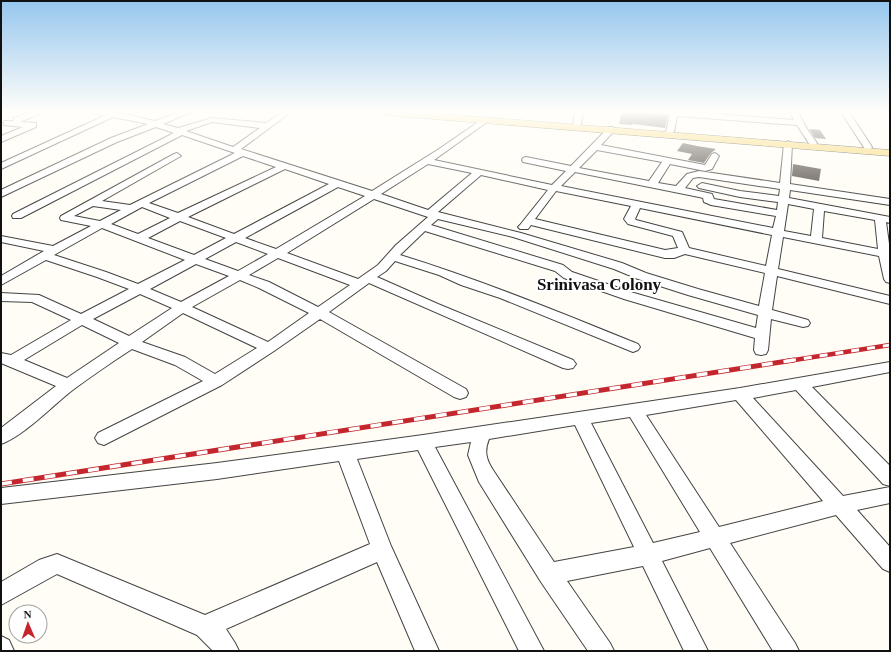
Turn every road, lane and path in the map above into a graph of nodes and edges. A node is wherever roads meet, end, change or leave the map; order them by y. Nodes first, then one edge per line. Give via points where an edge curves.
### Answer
1 (52, 142) edge
2 (111, 142) edge
3 (160, 142) edge
4 (212, 142) edge
5 (249, 142) edge
6 (453, 142) edge
7 (600, 142) edge
8 (768, 142) edge
9 (806, 142) edge
10 (865, 142) edge
11 (813, 143) joint
12 (788, 144) junction
13 (596, 147) junction
14 (868, 147) junction
15 (890, 149) edge
16 (239, 151) junction
17 (890, 153) edge
18 (177, 156) dead end
19 (715, 156) dead end
20 (526, 160) dead end
21 (427, 161) junction
22 (667, 161) junction
23 (1, 166) edge
24 (285, 166) junction
25 (572, 169) junction
26 (479, 172) junction
27 (337, 184) junction
28 (652, 184) junction
29 (702, 186) dead end
30 (554, 188) junction
31 (785, 188) junction
32 (679, 189) junction
33 (1, 194) edge
34 (373, 195) junction
35 (784, 200) junction
36 (890, 202) edge
37 (92, 203) junction
38 (637, 204) junction
39 (136, 206) junction
40 (819, 207) junction
41 (433, 214) junction
42 (781, 214) junction
43 (17, 216) dead end
44 (178, 218) junction
45 (885, 219) edge
46 (529, 221) junction
47 (101, 224) junction
48 (424, 227) junction
49 (777, 232) junction
50 (517, 235) junction
51 (138, 238) junction
52 (1, 239) edge
53 (235, 239) junction
54 (816, 240) junction
55 (684, 250) junction
56 (49, 253) junction
57 (277, 254) junction
58 (887, 255) edge
59 (392, 256) junction
60 (195, 260) junction
61 (770, 271) junction
62 (237, 276) junction
63 (890, 279) edge
64 (1, 281) edge
65 (364, 281) junction
66 (138, 289) junction
67 (1, 297) edge
68 (890, 300) edge
69 (181, 308) junction
70 (320, 313) junction
71 (765, 313) junction
72 (83, 319) junction
73 (803, 323) dead end
74 (763, 335) junction
75 (131, 343) junction
76 (633, 347) dead end
77 (269, 348) junction
78 (761, 350) dead end
79 (7, 359) edge
80 (568, 364) dead end
81 (890, 367) edge
82 (216, 381) junction
83 (800, 384) junction
84 (68, 385) junction
85 (460, 393) dead end
86 (740, 394) junction
87 (634, 410) junction
88 (580, 418) junction
89 (5, 430) edge
90 (483, 433) junction
91 (104, 438) dead end
92 (423, 442) junction
93 (345, 452) junction
94 (890, 478) edge
95 (890, 495) edge
96 (1, 496) edge
97 (841, 505) junction
98 (716, 538) junction
99 (382, 549) junction
100 (647, 555) junction
101 (890, 562) edge
102 (550, 574) junction
103 (1, 594) edge
104 (205, 627) junction
105 (227, 651) edge
106 (427, 651) edge
107 (532, 651) edge
108 (602, 651) edge
109 (696, 651) edge
110 (787, 651) edge

1 - 23 street
2 - 33 street
3 - 43 street
4 - 16 street
5 - 16 street
6 - 21 street
7 - 13 street
8 - 12 main road
9 - 11 main road
10 - 14 street
11 - 14 main road
12 - 17 main road
12 - 31 street
13 - 22 street
13 - 25 street
14 - 15 main road
16 - 24 street
16 - 39 street
18 - 37 street
19 - 22 street via 708,168
20 - 25 street
21 - 26 street
21 - 34 street
22 - 28 street
24 - 27 street
24 - 44 street
25 - 28 street
25 - 30 street
26 - 30 street
26 - 41 street
27 - 34 street
27 - 53 street
28 - 32 street
29 - 35 street
30 - 38 street
30 - 46 street
31 - 32 street via 699,174 690,176
31 - 35 street
31 - 36 street
32 - 42 street via 706,195 708,200 718,204
34 - 41 street
34 - 57 street
35 - 40 street
35 - 42 street
37 - 39 street
37 - 47 street via 65,218
38 - 49 street
38 - 55 street via 629,219 632,222 678,234
39 - 44 street
39 - 47 street
40 - 45 street
40 - 54 street
41 - 48 street
41 - 50 street
42 - 49 street
44 - 51 street
44 - 53 street
45 - 58 street
46 - 50 street
46 - 55 street via 666,254
47 - 51 street
47 - 56 street
48 - 59 street
48 - 74 street via 559,268 568,275 629,296
49 - 54 street
49 - 61 street
50 - 71 street
51 - 60 street
52 - 56 street
53 - 57 street
53 - 60 street
54 - 58 street
55 - 61 street
56 - 64 street
56 - 66 street
57 - 62 street
57 - 65 street
58 - 63 street
59 - 65 street via 382,268
59 - 76 street via 505,295
60 - 62 street
60 - 66 street
61 - 68 street
61 - 71 street
62 - 69 street
62 - 70 street via 264,285
65 - 70 street
65 - 80 street
66 - 69 street
66 - 72 street
67 - 72 street via 34,298
69 - 75 street
69 - 77 street
70 - 77 street
70 - 85 street
71 - 73 street
71 - 74 street
72 - 75 street
72 - 79 street
74 - 78 street
75 - 82 street via 180,362
75 - 84 street
77 - 82 street
79 - 84 street
81 - 83 street
82 - 91 street
83 - 86 street
83 - 94 street
84 - 89 street via 29,418
86 - 87 street
86 - 97 street
87 - 88 street
87 - 98 street
88 - 90 street
88 - 100 street
90 - 92 street
90 - 102 street via 476,451 477,458
92 - 93 street
92 - 107 street
93 - 96 street
93 - 99 street
95 - 97 street
97 - 98 street
97 - 101 street
98 - 100 street
98 - 110 street
99 - 104 street
99 - 106 street
100 - 102 street
100 - 109 street
102 - 108 street
103 - 104 street via 47,567 58,564
104 - 105 street via 219,639

